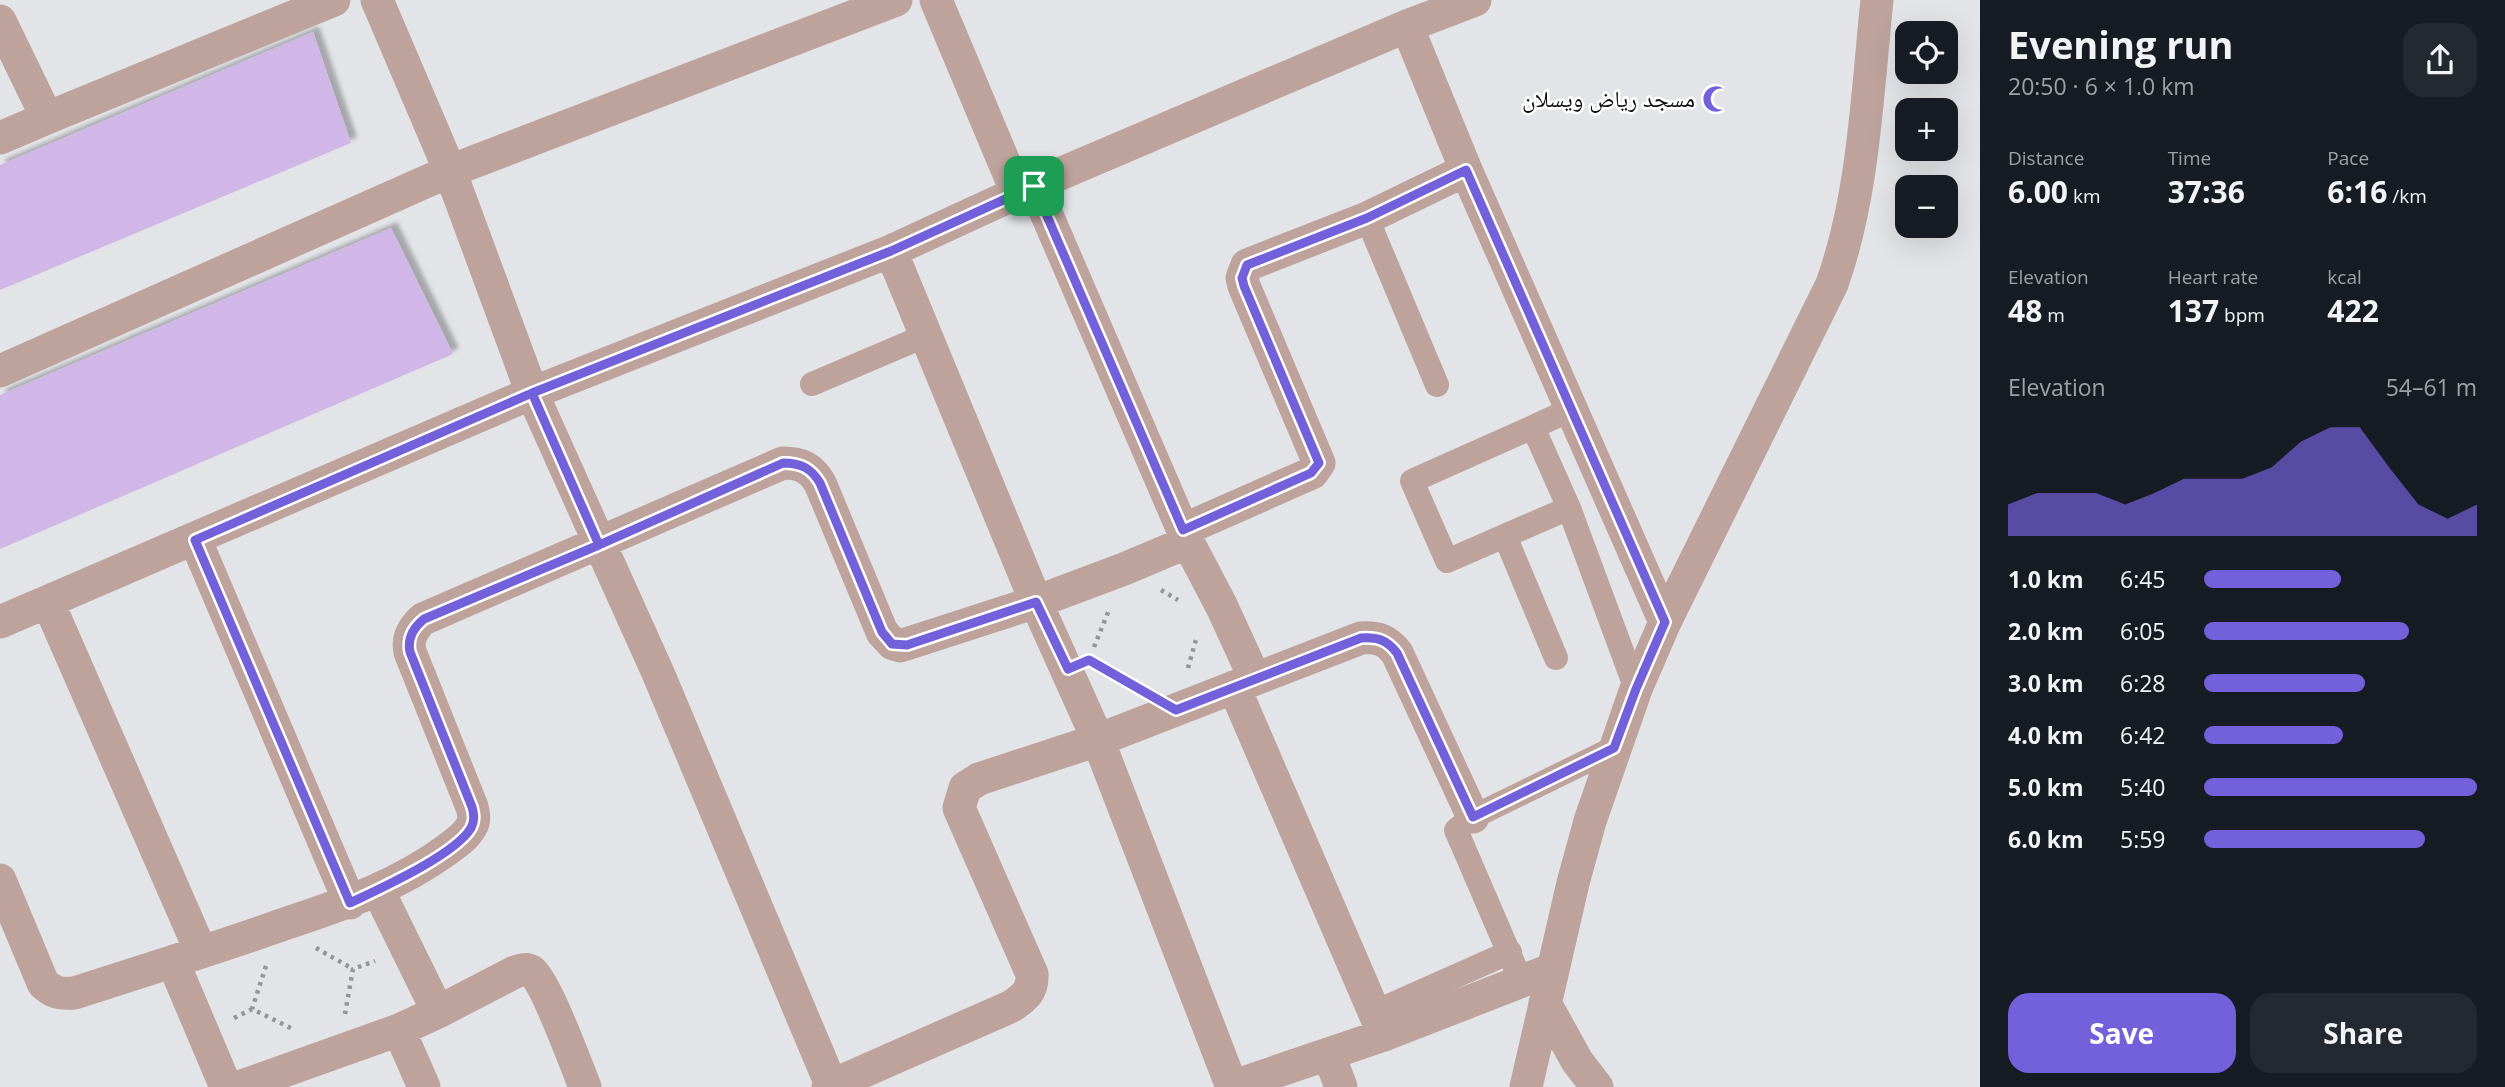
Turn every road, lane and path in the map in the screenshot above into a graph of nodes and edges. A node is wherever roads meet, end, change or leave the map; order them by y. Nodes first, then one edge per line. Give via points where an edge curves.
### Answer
1 (334, 0) edge
2 (377, 0) edge
3 (896, 0) edge
4 (936, 0) edge
5 (1475, 0) edge
6 (1877, 0) edge
7 (0, 20) edge
8 (1407, 26) junction
9 (47, 118) junction
10 (0, 138) edge
11 (1466, 170) junction
12 (450, 171) junction
13 (1025, 189) junction
14 (1367, 218) junction
15 (891, 251) junction
16 (927, 335) junction
17 (0, 372) edge
18 (812, 384) dead end
19 (1437, 386) dead end
20 (532, 393) junction
21 (1570, 410) junction
22 (1533, 427) junction
23 (1569, 508) junction
24 (1185, 536) junction
25 (1505, 536) junction
26 (195, 540) junction
27 (599, 545) junction
28 (48, 602) junction
29 (1036, 602) junction
30 (1222, 607) junction
31 (0, 622) edge
32 (1665, 622) junction
33 (1556, 658) dead end
34 (1068, 669) junction
35 (1245, 683) junction
36 (1636, 689) junction
37 (1176, 710) junction
38 (1098, 740) junction
39 (1614, 748) junction
40 (1473, 817) junction
41 (0, 880) edge
42 (364, 896) junction
43 (279, 926) junction
44 (408, 948) junction
45 (187, 957) junction
46 (1525, 979) junction
47 (438, 1012) junction
48 (1380, 1023) junction
49 (399, 1030) junction
50 (339, 1051) junction
51 (1329, 1055) junction
52 (241, 1086) edge
53 (424, 1087) edge
54 (585, 1087) edge
55 (830, 1087) edge
56 (1232, 1087) edge
57 (1341, 1087) edge
58 (1526, 1087) edge
59 (1597, 1087) edge

1 - 9 street
2 - 12 street
3 - 12 street
4 - 13 street
5 - 8 street
6 - 32 street via 1853,213 1832,284
7 - 9 street
8 - 11 street
8 - 13 street
9 - 10 street
11 - 14 street
11 - 21 street
12 - 17 street
12 - 20 street
13 - 15 street
13 - 24 street
14 - 19 street
14 - 24 street via 1253,262 1242,278 1318,458 1317,469
15 - 16 street
15 - 20 street
16 - 18 street
16 - 29 street
20 - 26 street
20 - 27 street
21 - 22 street
21 - 32 street
22 - 23 street
22 - 25 street via 1412,481 1447,561
23 - 25 street
23 - 36 street
24 - 29 street via 1125,569
24 - 30 street
25 - 33 street
26 - 28 street
26 - 42 street
27 - 29 street via 783,463 796,463 814,473 820,483 882,632 892,644 907,645
27 - 42 street via 424,619 412,631 410,652 474,818 460,840
27 - 55 street via 658,673
28 - 31 street
28 - 45 street
29 - 34 street
30 - 35 street
30 - 37 path via 1203,614
32 - 36 street
34 - 37 path via 1089,660
34 - 38 street
35 - 37 street
35 - 40 street via 1361,638 1382,639 1397,653
35 - 48 street
36 - 39 street
37 - 38 street
38 - 55 street via 979,779 965,788 961,799 962,818 1032,974 1030,991 1012,1006
38 - 56 street
39 - 40 street
39 - 46 street via 1586,834 1553,969
40 - 46 street via 1456,830
41 - 45 street via 50,990 74,993
42 - 43 street
42 - 44 street
43 - 45 street
43 - 50 path via 252,1009
44 - 47 street
44 - 50 path via 353,970
45 - 52 street
46 - 48 street
46 - 58 street
46 - 59 street
47 - 49 street
47 - 54 street via 515,972 532,971 543,986
48 - 51 street
49 - 50 street
49 - 53 street
50 - 52 street
51 - 56 street
51 - 57 street

